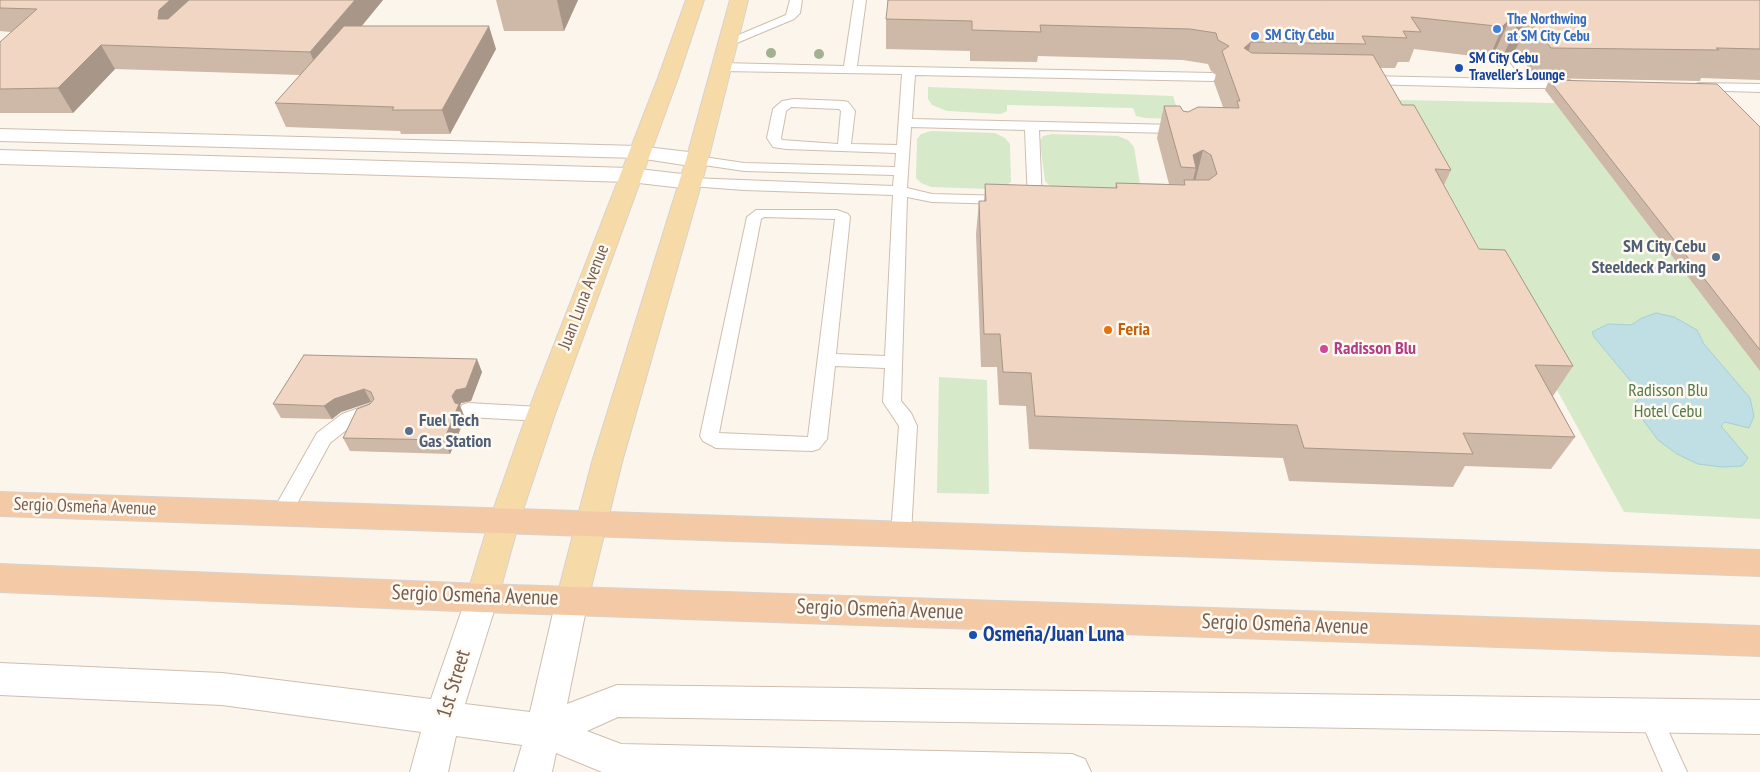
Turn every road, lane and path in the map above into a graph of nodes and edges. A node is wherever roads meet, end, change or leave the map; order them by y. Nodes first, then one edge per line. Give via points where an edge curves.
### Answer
1 (696, 0) edge
2 (739, 0) edge
3 (796, 0) edge
4 (860, 0) edge
5 (728, 42) junction
6 (1497, 56) edge
7 (722, 66) junction
8 (850, 70) junction
9 (909, 71) junction
10 (1213, 78) dead end
11 (1351, 80) edge
12 (1519, 84) junction
13 (1586, 85) edge
14 (1687, 87) edge
15 (1760, 88) edge
16 (905, 123) junction
17 (1032, 127) junction
18 (0, 135) edge
19 (1181, 138) edge
20 (844, 148) junction
21 (902, 149) junction
22 (0, 157) edge
23 (634, 164) junction
24 (694, 171) junction
25 (901, 171) junction
26 (900, 191) junction
27 (1035, 201) junction
28 (1054, 202) edge
29 (828, 360) junction
30 (893, 362) junction
31 (468, 410) dead end
32 (370, 411) edge
33 (541, 414) junction
34 (0, 504) edge
35 (281, 514) junction
36 (504, 522) junction
37 (591, 523) junction
38 (901, 534) junction
39 (1760, 562) edge
40 (0, 578) edge
41 (482, 598) junction
42 (572, 600) junction
43 (1760, 641) edge
44 (0, 679) edge
45 (1648, 714) junction
46 (1760, 716) edge
47 (442, 719) junction
48 (544, 731) junction
49 (430, 772) edge
50 (533, 772) edge
51 (1072, 772) edge
52 (1675, 772) edge

1 - 23 main road, Juan Luna Avenue
2 - 5 main road
3 - 5 lane via 790,17
4 - 8 lane
5 - 7 main road
6 - 12 lane
7 - 8 lane
7 - 24 main road
8 - 9 lane
9 - 10 lane
9 - 16 lane
11 - 12 lane
12 - 13 lane
14 - 15 lane
16 - 17 lane
16 - 21 lane
17 - 19 lane via 1178,129
17 - 27 lane
18 - 23 street
20 - 20 lane via 778,144 774,138 780,109 794,103 843,105 848,111
20 - 21 lane
21 - 25 lane
22 - 23 street
23 - 24 street
23 - 33 main road, Juan Luna Avenue
24 - 25 lane via 744,167
24 - 26 lane via 744,186
24 - 37 main road
25 - 26 lane
26 - 27 lane via 932,198
26 - 30 lane
27 - 28 lane
29 - 29 lane via 843,217 836,214 756,214 710,438 716,441 810,444 817,441
29 - 30 lane
30 - 38 lane via 892,402 908,426
31 - 33 lane
32 - 35 lane via 348,419 323,438
33 - 36 main road, Juan Luna Avenue
34 - 35 highway, Sergio Osmeña Avenue
35 - 36 highway, Sergio Osmeña Avenue
36 - 37 highway, Sergio Osmeña Avenue
36 - 41 main road, Juan Luna Avenue
37 - 38 highway, Sergio Osmeña Avenue
37 - 42 main road
38 - 39 highway, Sergio Osmeña Avenue
40 - 41 highway, Sergio Osmeña Avenue
41 - 42 highway, Sergio Osmeña Avenue
41 - 47 street, 1st Street
42 - 43 highway, Sergio Osmeña Avenue
42 - 48 street
44 - 47 street via 222,690
45 - 46 street
45 - 48 street via 618,701
45 - 52 lane
47 - 48 street
47 - 49 street, 1st Street
48 - 50 street
48 - 51 street via 621,762

